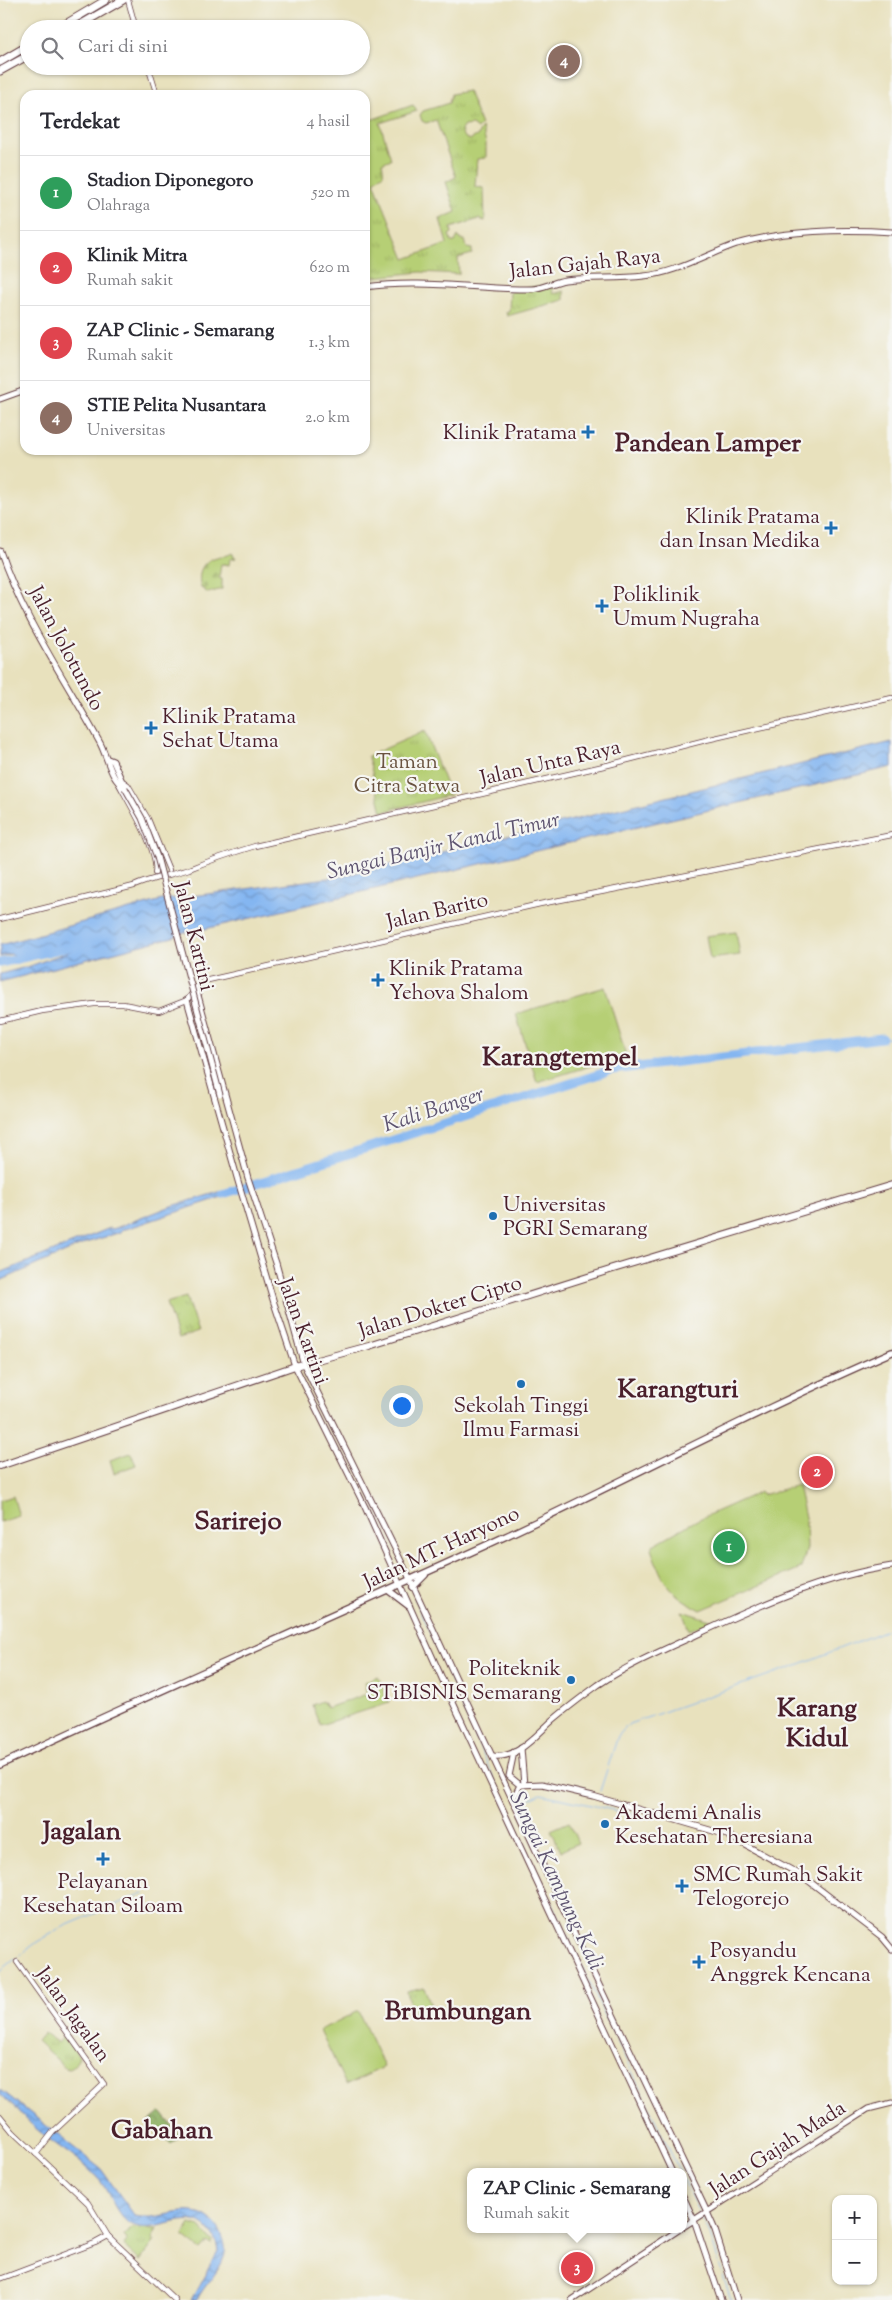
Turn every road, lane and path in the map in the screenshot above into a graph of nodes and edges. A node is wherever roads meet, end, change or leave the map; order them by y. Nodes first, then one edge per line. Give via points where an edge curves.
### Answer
1 (106, 0) edge
2 (128, 0) edge
3 (120, 2) edge
4 (72, 20) edge
5 (89, 20) edge
6 (134, 20) edge
7 (20, 50) edge
8 (20, 59) edge
9 (0, 62) edge
10 (0, 71) edge
11 (151, 75) edge
12 (155, 90) edge
13 (892, 232) edge
14 (370, 287) edge
15 (20, 392) edge
16 (0, 398) edge
17 (0, 551) edge
18 (892, 698) edge
19 (121, 783) junction
20 (892, 835) edge
21 (169, 870) junction
22 (154, 873) junction
23 (174, 873) junction
24 (150, 879) junction
25 (0, 919) edge
26 (196, 988) junction
27 (188, 1000) junction
28 (0, 1021) edge
29 (220, 1096) junction
30 (226, 1102) junction
31 (217, 1105) junction
32 (892, 1185) edge
33 (892, 1352) edge
34 (304, 1365) junction
35 (295, 1366) junction
36 (0, 1466) edge
37 (892, 1566) edge
38 (428, 1571) junction
39 (410, 1580) junction
40 (400, 1585) junction
41 (414, 1586) junction
42 (388, 1590) junction
43 (409, 1606) junction
44 (521, 1748) junction
45 (514, 1752) junction
46 (493, 1756) junction
47 (0, 1764) edge
48 (506, 1777) junction
49 (522, 1785) junction
50 (513, 1799) junction
51 (892, 1949) edge
52 (17, 1962) dead end
53 (892, 2103) edge
54 (0, 2116) edge
55 (36, 2154) junction
56 (670, 2168) edge
57 (684, 2168) edge
58 (687, 2174) edge
59 (687, 2204) edge
60 (705, 2213) junction
61 (695, 2220) junction
62 (687, 2225) edge
63 (674, 2233) edge
64 (108, 2236) junction
65 (0, 2279) edge
66 (175, 2300) edge
67 (572, 2300) edge
68 (721, 2300) edge
69 (737, 2300) edge

1 - 4 highway
2 - 6 street
3 - 5 highway
7 - 9 highway
8 - 10 highway
11 - 12 street
13 - 14 main road, Jalan Gajah Raya via 824,232 760,238 658,274 563,280 533,289 410,284
15 - 16 main road
17 - 19 main road, Jalan Jolotundo via 24,606 108,759 113,761
18 - 23 street, Jalan Unta Raya via 255,846
19 - 21 street via 128,785 148,819
19 - 22 street via 149,845 155,862
19 - 29 main road, Jalan Kartini, bridge via 142,818 158,857
20 - 26 street, Jalan Barito via 512,910 204,981
21 - 22 street
21 - 23 street
22 - 24 street
23 - 24 street, Jalan Unta Raya
24 - 25 street, Jalan Unta Raya via 134,886
26 - 27 street
26 - 30 main road, Jalan Kartini
27 - 28 street via 159,1011 123,1004 94,1004
27 - 31 main road, Jalan Kartini
29 - 30 main road, Jalan Kartini
29 - 31 main road
30 - 34 main road, Jalan Kartini
31 - 35 main road, Jalan Kartini
32 - 34 highway, Jalan Dokter Cipto
33 - 38 main road, Jalan MT. Haryono via 778,1403
34 - 35 highway, Jalan Dokter Cipto
34 - 39 main road, Jalan Kartini
35 - 36 highway, Jalan Dokter Cipto
35 - 40 main road, Jalan Kartini via 366,1507
37 - 44 main road via 863,1571 798,1591 669,1647 598,1685
38 - 39 main road, Jalan MT. Haryono
38 - 41 main road
39 - 40 main road, Jalan MT. Haryono
39 - 41 main road, Jalan Kartini
40 - 42 main road, Jalan MT. Haryono
40 - 43 main road, Jalan Kartini
41 - 46 main road, Jalan Kartini
42 - 43 main road
42 - 47 main road, Jalan MT. Haryono via 341,1608
43 - 56 main road, Jalan Kartini
44 - 45 main road
44 - 49 main road
45 - 46 main road
45 - 48 main road
46 - 48 main road, Jalan Kartini
48 - 49 main road
48 - 50 main road, Jalan Kartini
49 - 50 main road
49 - 51 main road via 542,1784 593,1796 727,1835 801,1875 882,1937
50 - 57 main road, Jalan Kartini
52 - 55 street, Jalan Jagalan via 104,2084 53,2132
53 - 60 main road, Jalan Gajah Mada via 868,2109
54 - 55 street
55 - 64 street via 88,2203
58 - 60 main road, Jalan Kartini
59 - 61 main road
60 - 61 main road, Jalan Gajah Mada
60 - 69 main road, Jalan Kartini via 715,2230
61 - 62 main road, Jalan Gajah Mada
61 - 68 main road
63 - 67 main road, Jalan Gajah Mada
64 - 65 street
64 - 66 street

